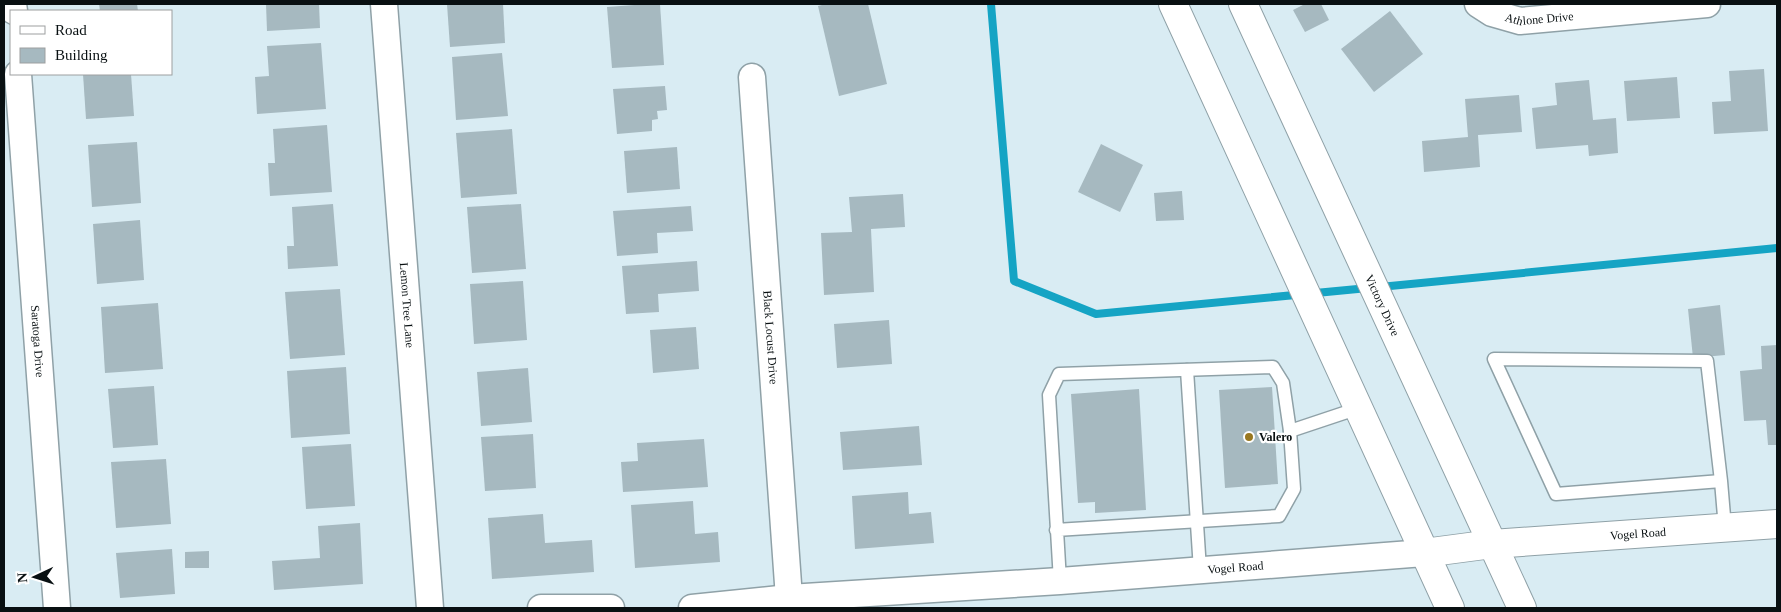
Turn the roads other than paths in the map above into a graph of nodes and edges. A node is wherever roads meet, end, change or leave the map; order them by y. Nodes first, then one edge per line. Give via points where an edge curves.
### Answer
1 (384, 4) edge
2 (1173, 4) edge
3 (1243, 4) edge
4 (1707, 4) edge
5 (1485, 9) edge
6 (18, 75) edge
7 (752, 77) dead end
8 (1187, 370) junction
9 (1359, 408) junction
10 (1290, 431) junction
11 (1721, 481) junction
12 (1197, 521) junction
13 (1777, 524) edge
14 (1725, 528) junction
15 (1056, 530) junction
16 (1492, 544) junction
17 (1424, 553) junction
18 (1200, 570) junction
19 (1060, 581) junction
20 (789, 598) junction
21 (57, 608) edge
22 (430, 608) edge
23 (541, 608) edge
24 (611, 608) edge
25 (692, 608) edge
26 (1450, 608) edge
27 (1522, 608) edge

1 - 22 street, Lemon Tree Lane
2 - 9 main road
3 - 16 main road, Victory Drive
4 - 5 street, Athlone Drive via 1520,21
6 - 21 street, Saratoga Drive
7 - 20 street, Black Locust Drive
8 - 10 lane via 1273,367 1283,383
8 - 12 lane
8 - 15 lane via 1059,374 1049,395
9 - 10 lane
9 - 17 main road
10 - 12 lane via 1294,489 1279,516
11 - 11 lane via 1708,361 1494,359 1556,494
11 - 14 lane
12 - 15 lane
12 - 18 lane
13 - 14 main road, Vogel Road
14 - 16 main road, Vogel Road
15 - 19 lane
16 - 17 main road, Vogel Road
16 - 27 main road, Victory Drive
17 - 18 street, Vogel Road
17 - 26 main road
18 - 19 street, Vogel Road
19 - 20 street, Vogel Road
20 - 25 street, Vogel Road
23 - 24 street

